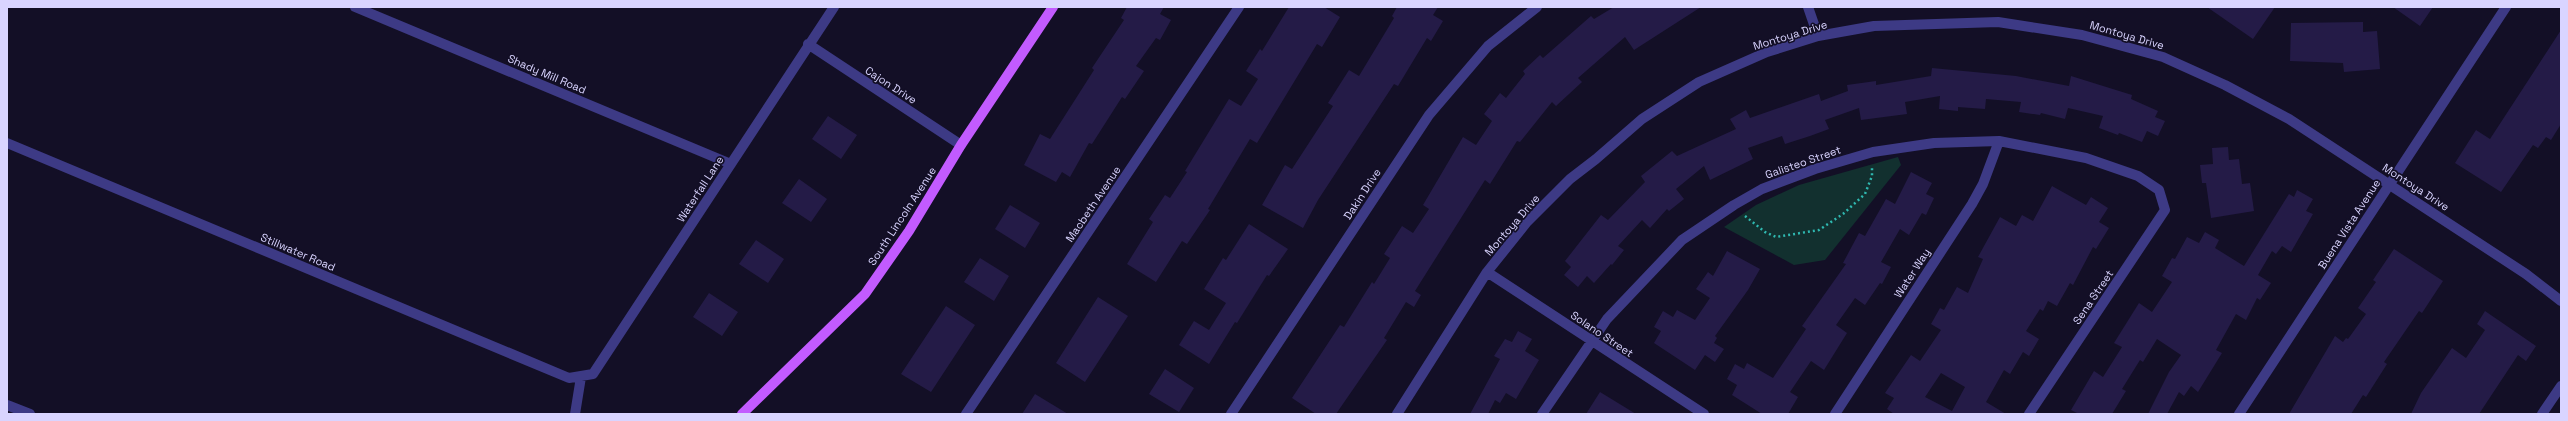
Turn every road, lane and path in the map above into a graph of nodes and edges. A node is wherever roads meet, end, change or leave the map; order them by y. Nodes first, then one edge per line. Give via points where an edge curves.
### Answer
1 (355, 7) edge
2 (834, 7) edge
3 (1053, 7) edge
4 (1239, 7) edge
5 (1536, 7) edge
6 (1808, 7) edge
7 (2506, 7) edge
8 (1818, 36) junction
9 (808, 44) junction
10 (1999, 141) junction
11 (7, 143) edge
12 (961, 145) junction
13 (731, 164) junction
14 (1872, 167) dead end
15 (2389, 184) junction
16 (2159, 190) joint
17 (1745, 216) dead end
18 (1487, 272) junction
19 (2561, 301) edge
20 (1590, 341) junction
21 (581, 377) junction
22 (2561, 386) edge
23 (7, 405) edge
24 (30, 414) edge
25 (575, 414) edge
26 (742, 414) edge
27 (966, 414) edge
28 (1231, 414) edge
29 (1397, 414) edge
30 (1542, 414) edge
31 (1704, 414) edge
32 (1835, 414) edge
33 (2029, 414) edge
34 (2239, 414) edge
35 (2542, 414) edge

1 - 13 street, Shady Mill Road
2 - 9 street, Waterfall Lane
3 - 12 main road, South Lincoln Avenue
4 - 27 street, Macbeth Avenue
5 - 28 street, Dakin Drive via 1488,46 1429,114
6 - 8 street
7 - 15 street, Buena Vista Avenue
8 - 15 street, Montoya Drive via 1874,26 1998,22 2082,35 2163,58 2225,85 2289,119
8 - 18 street, Montoya Drive via 1767,52 1699,82 1642,119 1570,179 1527,222
9 - 12 street, Cajon Drive
9 - 13 street, Waterfall Lane
10 - 16 street, Galisteo Street via 2086,158 2138,176
10 - 20 street, Galisteo Street via 1934,143 1873,152 1815,169 1762,189 1682,240 1607,319
10 - 32 street, Water Way via 1984,184 1972,204
11 - 21 street, Stillwater Road via 569,378
12 - 26 main road, South Lincoln Avenue via 909,231 865,294
13 - 21 street, Waterfall Lane via 593,374
14 - 17 path via 1872,176 1865,194 1844,214 1819,230 1776,237 1765,232
15 - 19 street, Montoya Drive via 2526,274
15 - 34 street, Buena Vista Avenue
16 - 33 street, Sena Street via 2165,210
18 - 20 street, Solano Street
18 - 29 street, Montoya Drive
20 - 30 street, Galisteo Street
20 - 31 street, Solano Street
21 - 25 street
22 - 35 street
23 - 24 street

